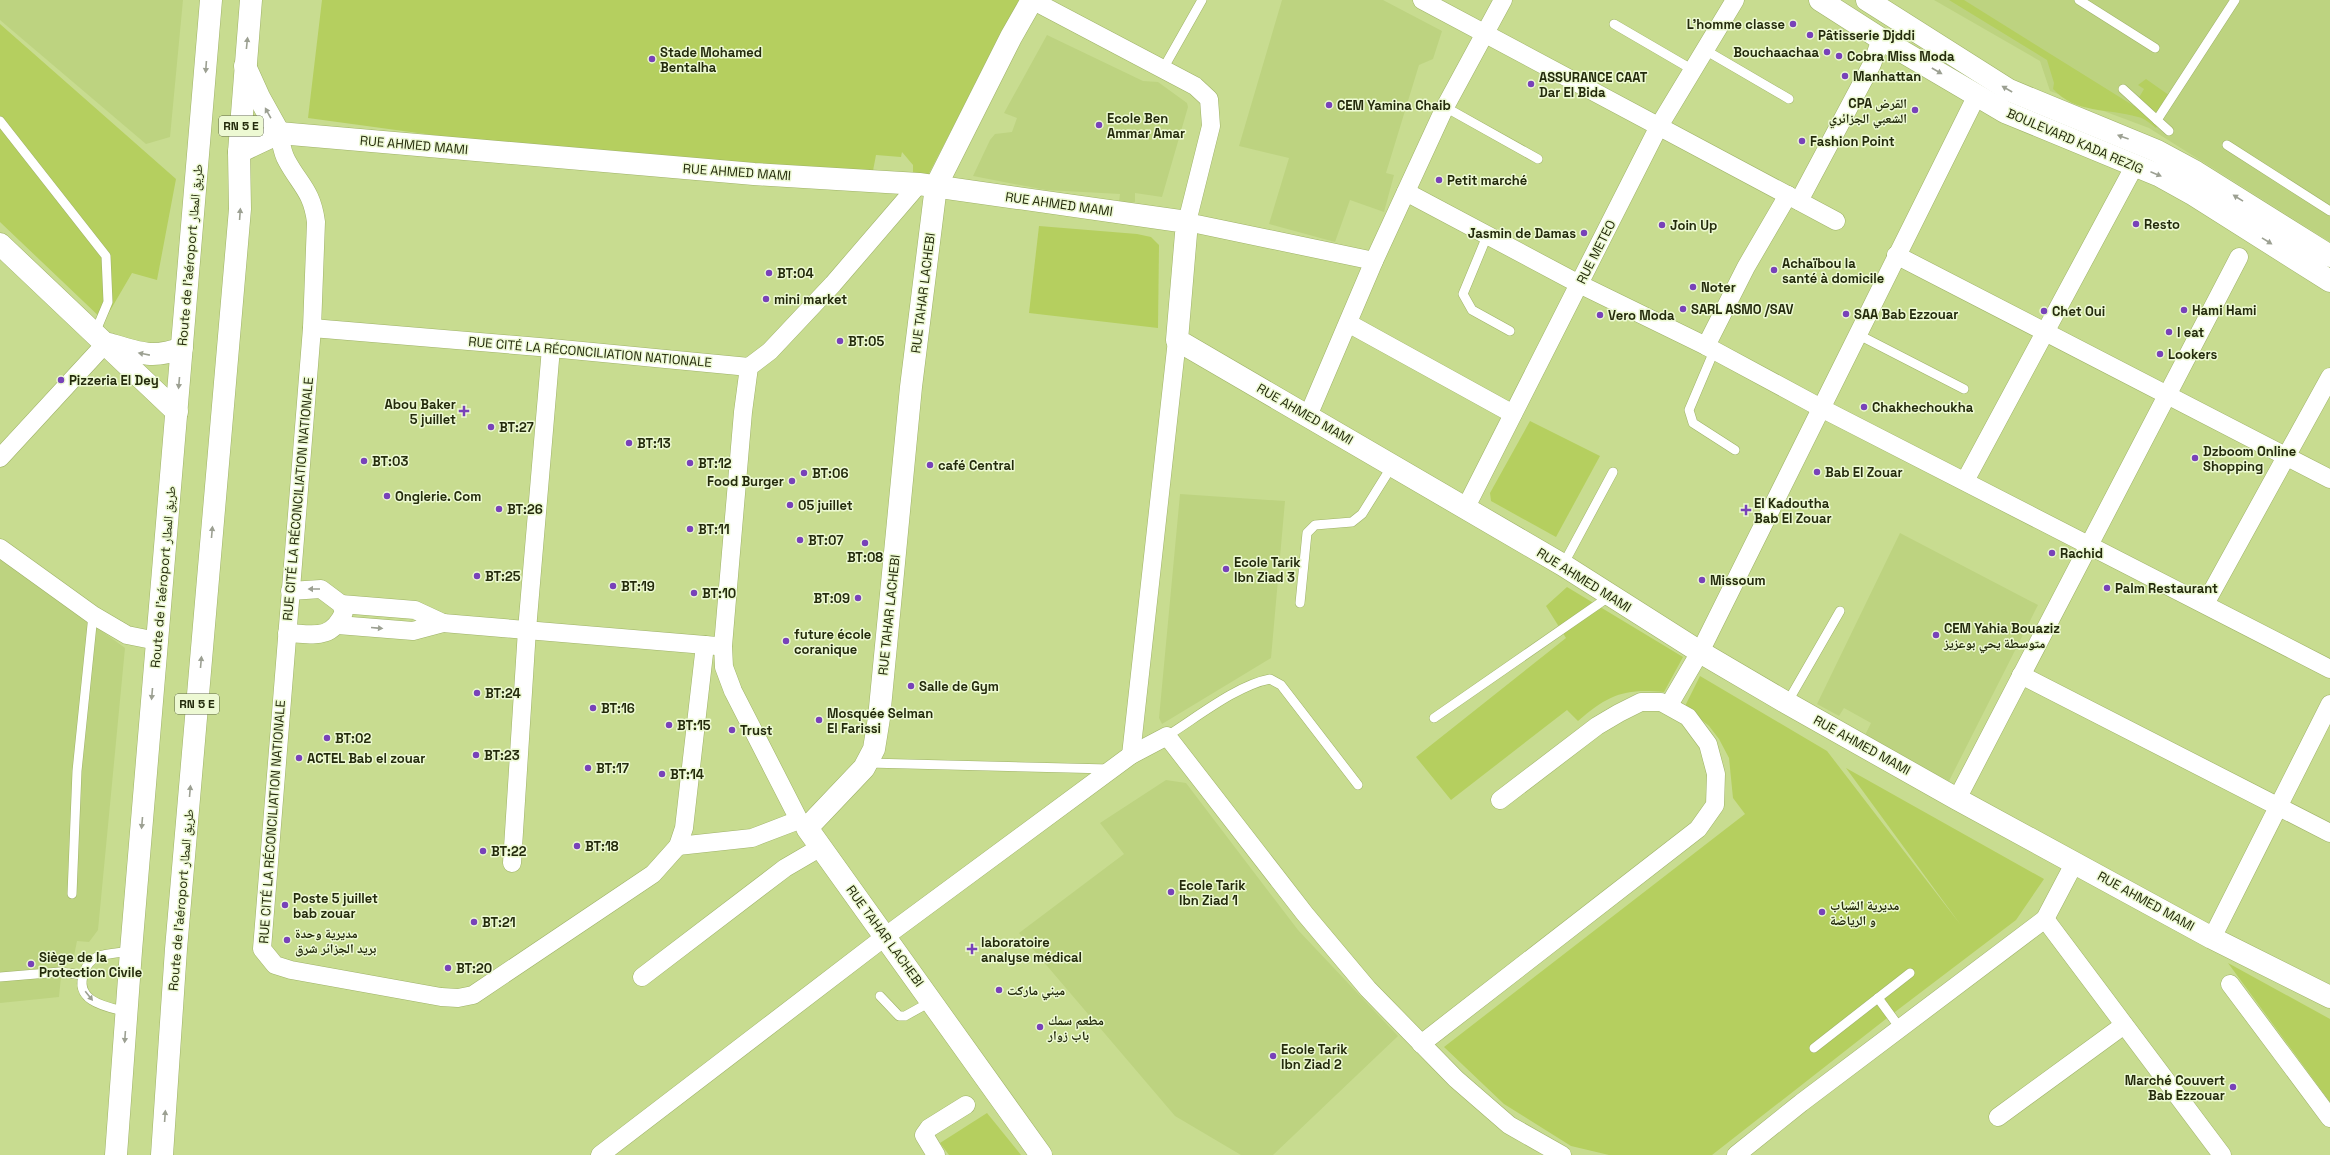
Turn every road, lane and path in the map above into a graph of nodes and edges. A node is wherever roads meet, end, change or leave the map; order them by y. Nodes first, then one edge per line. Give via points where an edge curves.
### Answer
1 (211, 0) edge
2 (251, 0) edge
3 (1032, 0) edge
4 (1202, 0) edge
5 (1422, 0) edge
6 (1503, 0) edge
7 (1735, 0) edge
8 (1820, 0) edge
9 (1867, 0) edge
10 (2079, 0) edge
11 (2235, 0) edge
12 (1614, 24) dead end
13 (1485, 34) junction
14 (1881, 39) junction
15 (2156, 48) dead end
16 (1705, 50) junction
17 (245, 66) junction
18 (1163, 70) junction
19 (1693, 70) junction
20 (2123, 89) dead end
21 (1977, 95) junction
22 (1789, 98) dead end
23 (1445, 108) junction
24 (2157, 120) junction
25 (0, 121) edge
26 (1659, 126) junction
27 (2169, 131) dead end
28 (279, 133) junction
29 (2227, 145) dead end
30 (239, 152) junction
31 (1538, 159) dead end
32 (2135, 165) junction
33 (928, 185) junction
34 (1406, 192) junction
35 (1794, 198) junction
36 (2330, 211) edge
37 (1836, 221) dead end
38 (1187, 222) junction
39 (1487, 236) junction
40 (0, 244) edge
41 (1896, 254) junction
42 (2330, 256) edge
43 (2239, 257) dead end
44 (1374, 262) junction
45 (2330, 281) edge
46 (1579, 284) junction
47 (1348, 323) junction
48 (312, 328) junction
49 (1510, 331) dead end
50 (2045, 332) junction
51 (1857, 334) junction
52 (100, 338) junction
53 (1177, 340) junction
54 (182, 348) junction
55 (551, 348) junction
56 (1710, 348) junction
57 (749, 368) junction
58 (2330, 377) edge
59 (1964, 389) dead end
60 (2168, 394) junction
61 (1821, 408) junction
62 (177, 412) junction
63 (1513, 414) junction
64 (1308, 416) junction
65 (1735, 450) dead end
66 (2286, 456) junction
67 (0, 458) edge
68 (1392, 466) junction
69 (1613, 472) dead end
70 (2330, 479) edge
71 (1966, 481) junction
72 (1465, 509) junction
73 (2089, 545) junction
74 (0, 548) edge
75 (1563, 565) junction
76 (290, 591) junction
77 (1610, 596) junction
78 (1300, 603) dead end
79 (341, 604) junction
80 (2205, 604) junction
81 (1840, 611) dead end
82 (92, 615) junction
83 (443, 623) junction
84 (338, 625) junction
85 (527, 630) junction
86 (287, 633) junction
87 (157, 641) junction
88 (705, 645) junction
89 (723, 646) junction
90 (1700, 652) junction
91 (2330, 669) edge
92 (2022, 675) junction
93 (1787, 703) junction
94 (2330, 704) edge
95 (1669, 705) junction
96 (1434, 718) dead end
97 (1167, 736) junction
98 (1131, 755) junction
99 (866, 763) junction
100 (1114, 769) junction
101 (1358, 784) dead end
102 (1957, 799) junction
103 (1500, 800) dead end
104 (2278, 806) junction
105 (803, 824) junction
106 (2330, 833) edge
107 (678, 846) junction
108 (821, 847) junction
109 (512, 862) dead end
110 (2075, 862) junction
111 (72, 894) dead end
112 (2045, 919) junction
113 (886, 936) junction
114 (2212, 938) junction
115 (131, 951) junction
116 (1910, 973) dead end
117 (83, 975) junction
118 (0, 977) edge
119 (642, 977) dead end
120 (2230, 984) dead end
121 (880, 996) dead end
122 (2330, 997) edge
123 (1878, 998) junction
124 (932, 1001) junction
125 (127, 1012) junction
126 (2124, 1025) junction
127 (1900, 1028) junction
128 (1421, 1044) junction
129 (1814, 1048) dead end
130 (966, 1105) dead end
131 (1998, 1117) dead end
132 (2330, 1118) edge
133 (116, 1155) edge
134 (162, 1155) edge
135 (600, 1155) edge
136 (936, 1155) edge
137 (1041, 1155) edge
138 (1562, 1155) edge
139 (1736, 1155) edge
140 (2222, 1155) edge

1 -> 54 main road, Route de l'aéroport طريق المطار / RN 5 E
17 -> 2 main road, Route de l'aéroport طريق المطار / RN 5 E
3 - 18 street
3 - 33 main road, RUE TAHAR LACHEBI
4 - 18 lane
5 - 13 street
6 - 13 street
7 - 16 street, RUE METEO
8 - 14 main road, BOULEVARD KADA REZIG
42 -> 9 main road, BOULEVARD KADA REZIG via 2158,151 2009,90
10 - 15 lane
11 - 24 lane
12 - 19 lane
13 - 23 street
13 - 26 street
14 -> 21 main road, BOULEVARD KADA REZIG
14 - 35 street via 1872,64
16 - 19 street, RUE METEO
16 - 22 lane
28 -> 17 main road
17 - 30 main road, Route de l'aéroport طريق المطار / RN 5 E
18 - 38 street via 1195,86 1209,99 1211,126
19 - 26 street, RUE METEO
20 - 24 lane
21 - 32 main road, BOULEVARD KADA REZIG via 2022,120
21 - 41 street
23 - 31 lane
23 - 34 street
24 - 27 lane
25 - 52 lane via 106,256 108,302
26 - 35 street
26 - 46 street, RUE METEO
28 - 30 main road
28 - 33 main road, RUE AHMED MAMI via 754,174
28 - 48 street, RUE CITÉ LA RÉCONCILIATION NATIONALE via 286,160 308,190 314,207 316,222
29 - 36 lane
134 -> 30 main road, Route de l'aéroport طريق المطار / RN 5 E via 176,949 240,209
32 -> 45 main road, BOULEVARD KADA REZIG via 2194,195
32 - 50 street
33 - 38 main road, RUE AHMED MAMI
33 - 57 street via 770,351
33 - 99 main road, RUE TAHAR LACHEBI via 879,718 874,749
34 - 39 street
34 - 44 street
35 - 37 street
35 - 56 street via 1746,267
38 - 44 street
38 - 53 main road
39 - 46 street
39 - 49 lane via 1463,294 1472,310
40 - 52 main road
41 - 50 street
41 - 51 street
43 - 60 street
44 - 47 street
46 - 56 street
46 - 63 street, RUE METEO
47 - 63 street
47 - 64 street
48 - 55 street, RUE CITÉ LA RÉCONCILIATION NATIONALE
48 - 76 street, RUE CITÉ LA RÉCONCILIATION NATIONALE
50 - 60 street
50 - 71 street
51 - 59 lane
51 - 61 street
54 -> 52 main road via 167,354 151,355
52 - 62 main road
52 - 67 street
53 - 64 main road, RUE AHMED MAMI
53 - 98 street
54 -> 62 main road, Route de l'aéroport طريق المطار / RN 5 E
55 - 57 street, RUE CITÉ LA RÉCONCILIATION NATIONALE
55 - 85 street
56 - 61 street
56 - 65 lane via 1689,410 1690,418 1693,423
57 - 89 street via 742,412
58 - 66 street
60 - 66 street
60 - 73 street
61 - 71 street
61 - 90 street
62 - 87 main road, Route de l'aéroport طريق المطار / RN 5 E
63 - 72 street, RUE METEO
64 - 68 main road, RUE AHMED MAMI
66 - 70 street
66 - 80 street
68 - 72 main road, RUE AHMED MAMI
68 - 78 lane via 1362,514 1352,522 1315,525 1307,533
69 - 75 lane
71 - 73 street
72 - 75 main road, RUE AHMED MAMI
73 - 80 street
73 - 92 street
74 - 82 street
75 - 77 main road, RUE AHMED MAMI
79 -> 76 street via 321,589
76 - 86 street, RUE CITÉ LA RÉCONCILIATION NATIONALE
77 - 90 main road, RUE AHMED MAMI
77 - 96 lane
79 - 83 street via 415,610
79 - 84 street via 344,612
80 - 91 street
81 - 93 lane
82 - 87 street via 127,634
82 - 111 lane via 77,772
84 -> 83 street via 413,631
83 - 85 street
84 - 86 street via 331,631 322,633
85 - 88 street
85 - 109 street
86 - 107 street, RUE CITÉ LA RÉCONCILIATION NATIONALE via 262,949 275,966 441,997 458,998 473,995 653,874
87 -> 115 main road, Route de l'aéroport طريق المطار / RN 5 E
88 - 89 street
88 - 107 street, RUE CITÉ LA RÉCONCILIATION NATIONALE via 688,807
89 - 105 street via 724,667 733,691
90 - 93 main road, RUE AHMED MAMI
90 - 95 street
92 - 102 street
92 - 104 street
93 - 102 main road, RUE AHMED MAMI
94 - 104 street
95 - 103 street via 1661,702 1641,702 1619,713 1597,726
95 - 128 street via 1688,717 1708,744 1716,774 1715,805 1698,829
97 - 98 street
97 - 101 lane via 1243,689 1258,681 1270,679 1281,685
97 - 128 street via 1305,914 1368,989
98 - 100 street
99 - 100 lane
99 - 105 main road, RUE TAHAR LACHEBI
100 - 113 street
102 - 110 main road, RUE AHMED MAMI
104 - 106 street
104 - 114 street
105 - 107 street via 752,838
105 - 108 main road, RUE TAHAR LACHEBI
108 - 113 main road, RUE TAHAR LACHEBI
108 - 119 street via 786,868
110 - 112 street
110 - 114 main road, RUE AHMED MAMI
112 - 126 street
112 - 127 street
113 - 124 main road, RUE TAHAR LACHEBI
113 - 135 street
114 - 122 main road, RUE AHMED MAMI
115 - 117 lane via 97,958 87,965
115 - 125 main road, Route de l'aéroport طريق المطار / RN 5 E
116 - 123 lane
117 - 118 lane via 60,972
117 -> 125 lane via 83,989 90,999 98,1005
120 - 132 street
121 - 124 lane via 899,1016 905,1016
123 - 127 lane
123 - 129 lane
124 - 137 main road, RUE TAHAR LACHEBI
125 -> 133 main road, Route de l'aéroport طريق المطار / RN 5 E
126 - 131 street
126 - 140 street
127 - 139 street
128 - 138 street via 1456,1079 1509,1125
130 - 136 street via 929,1128 924,1136

